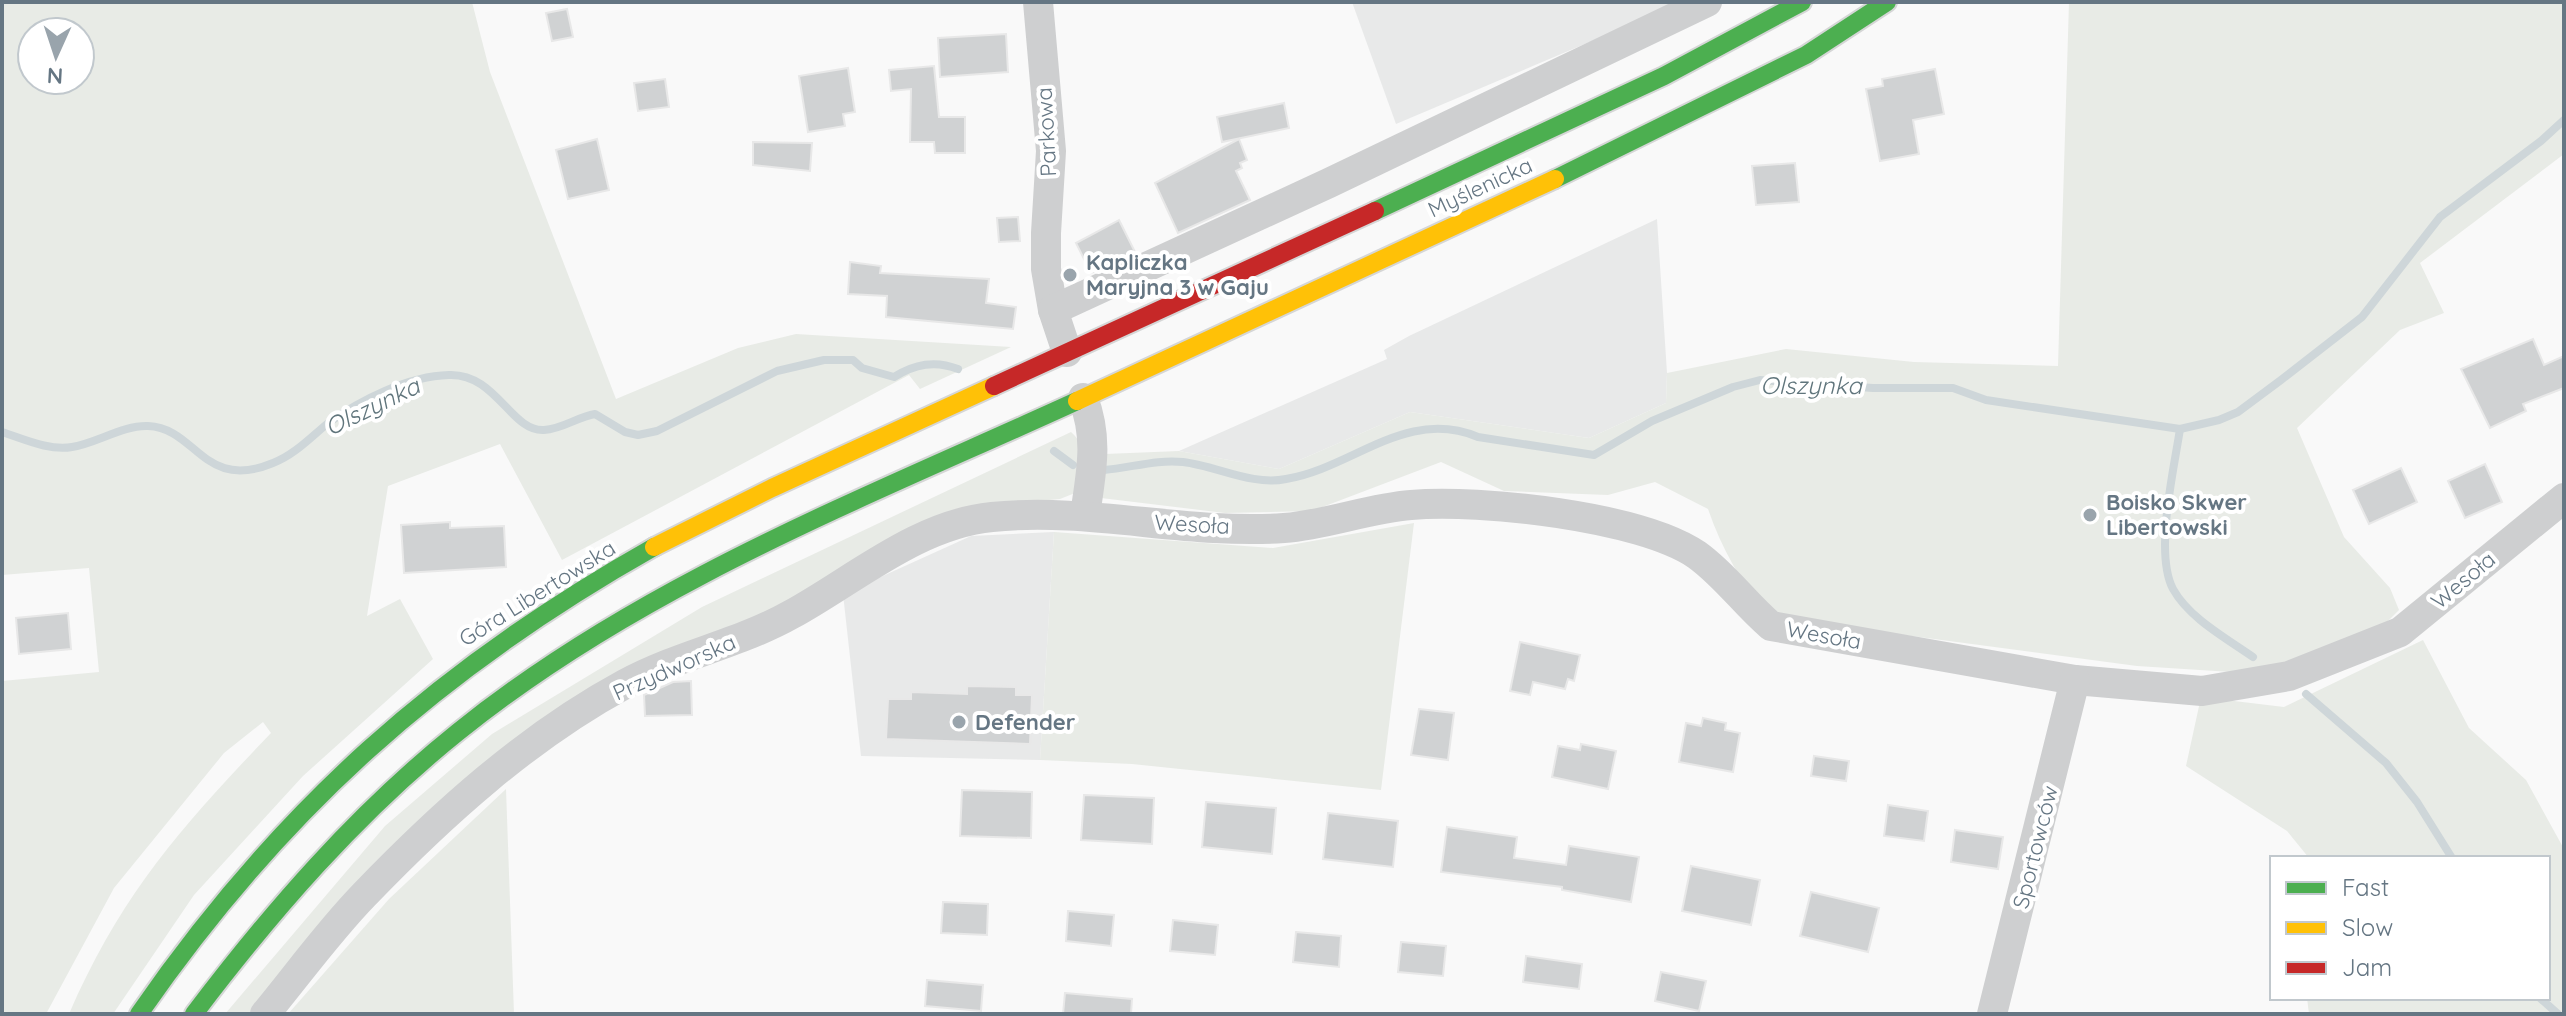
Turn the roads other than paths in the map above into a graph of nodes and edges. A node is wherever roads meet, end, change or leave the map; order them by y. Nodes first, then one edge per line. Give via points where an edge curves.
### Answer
1 (1038, 2) edge
2 (1707, 2) edge
3 (1802, 2) edge
4 (1887, 2) edge
5 (1053, 310) junction
6 (1067, 352) junction
7 (1083, 398) junction
8 (2564, 498) edge
9 (1085, 515) junction
10 (2075, 680) junction
11 (139, 1014) edge
12 (194, 1014) edge
13 (265, 1014) edge
14 (1992, 1014) edge

1 - 5 street, Parkowa via 1051,151 1046,233
2 - 5 street
3 - 6 highway, Myślenicka via 1556,127
4 - 7 highway, Myślenicka via 1806,55 1723,99
5 - 6 street, Parkowa
6 - 11 highway, Góra Libertowska via 693,528 489,649 395,723 299,813 213,910
7 - 9 street via 1095,448
7 - 12 highway via 716,569 541,672 461,729 350,828 278,906
8 - 10 street, Wesoła via 2400,632 2289,676 2202,691
9 - 10 street, Wesoła via 1284,528 1410,505 1471,504 1608,521 1692,552 1729,579 1771,626
9 - 13 street, Przydworska via 992,517 939,530 788,617 661,667 569,718 477,786 362,897
10 - 14 street, Sportowców

